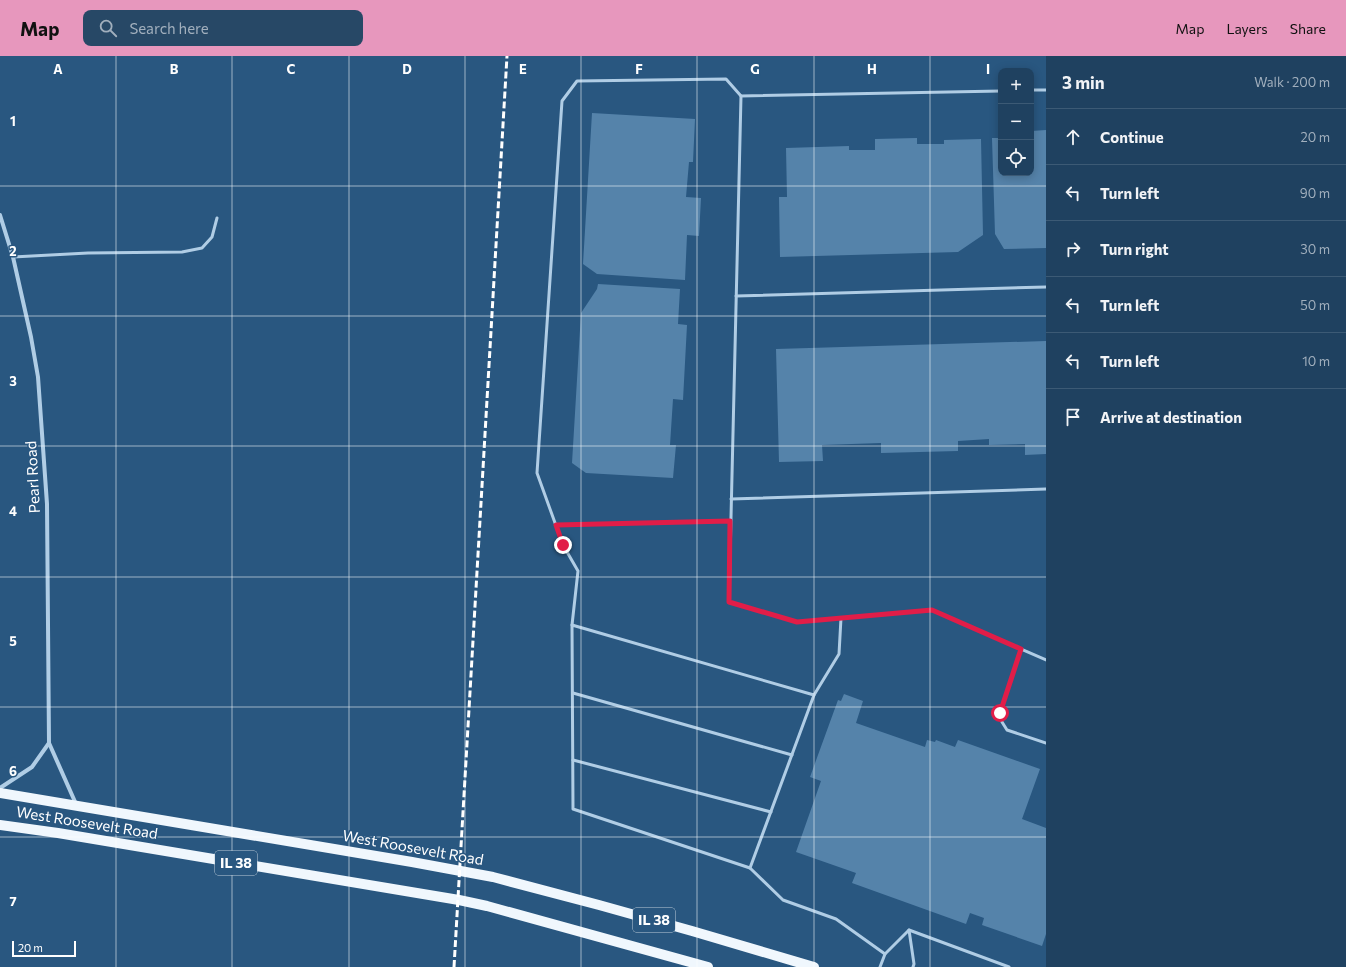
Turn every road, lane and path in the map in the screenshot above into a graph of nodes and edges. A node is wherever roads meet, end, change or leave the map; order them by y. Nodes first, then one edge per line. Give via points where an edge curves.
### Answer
1 (1034, 90) edge
2 (1046, 90) edge
3 (998, 91) edge
4 (741, 96) junction
5 (0, 214) edge
6 (216, 218) dead end
7 (14, 257) junction
8 (1046, 287) edge
9 (736, 296) junction
10 (1046, 488) edge
11 (731, 500) junction
12 (730, 521) junction
13 (556, 525) junction
14 (841, 618) junction
15 (572, 625) junction
16 (1021, 649) junction
17 (1046, 660) edge
18 (572, 693) junction
19 (814, 695) junction
20 (49, 743) junction
21 (1046, 743) edge
22 (792, 755) junction
23 (573, 760) junction
24 (0, 788) edge
25 (0, 793) edge
26 (76, 805) junction
27 (771, 812) junction
28 (0, 825) edge
29 (750, 868) junction
30 (909, 930) junction
31 (885, 954) junction
32 (708, 967) edge
33 (814, 967) edge
34 (880, 967) edge
35 (913, 967) edge
36 (1010, 967) edge

1 - 2 lane
3 - 4 lane
4 - 9 lane
4 - 13 lane via 726,79 577,81 562,101 538,473
5 - 7 street, Pearl Road
6 - 7 lane via 212,237 202,248 182,252
7 - 20 street, Pearl Road via 38,377 46,478
8 - 9 lane
9 - 11 lane
10 - 11 lane
11 - 12 lane
12 - 13 lane
12 - 14 lane via 729,602 797,622
13 - 15 lane via 563,545 578,571
14 - 16 lane via 932,610
14 - 19 lane via 839,654
15 - 18 lane
15 - 19 lane
16 - 17 lane
16 - 21 lane via 1000,713 1002,722 1007,730
18 - 22 lane
18 - 23 lane
19 - 22 lane
20 - 24 street via 32,767
20 - 26 street, Pearl Road
22 - 27 lane
23 - 27 lane
23 - 29 lane via 573,809
25 - 26 main road, West Roosevelt Road / IL 38
26 - 33 main road, West Roosevelt Road / IL 38 via 493,877
27 - 29 lane
28 - 32 main road, West Roosevelt Road / IL 38 via 459,900
29 - 31 lane via 783,900 836,919
30 - 31 lane
30 - 35 lane
30 - 36 lane
31 - 34 lane

